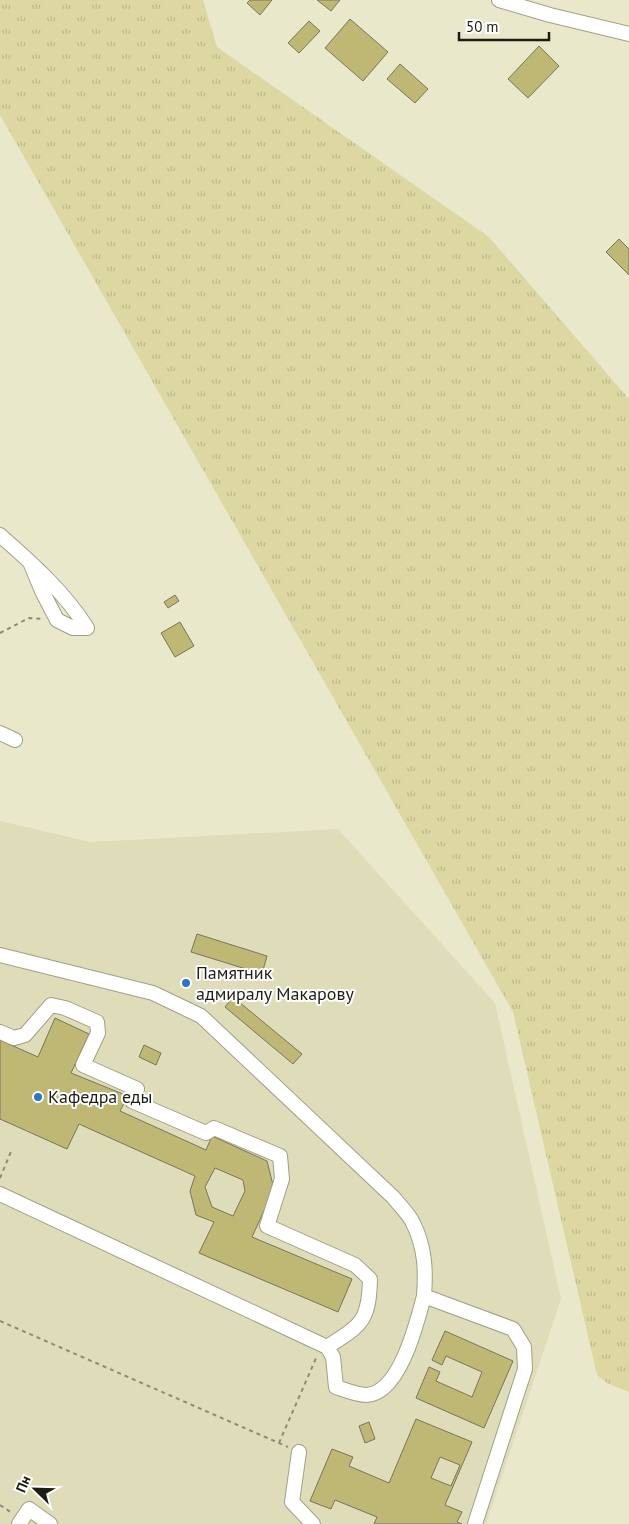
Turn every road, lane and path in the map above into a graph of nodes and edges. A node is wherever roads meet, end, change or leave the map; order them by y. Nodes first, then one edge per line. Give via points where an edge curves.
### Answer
1 (499, 0) edge
2 (629, 34) edge
3 (0, 535) edge
4 (30, 562) junction
5 (57, 620) junction
6 (0, 632) edge
7 (0, 733) edge
8 (15, 740) dead end
9 (0, 954) edge
10 (0, 1032) edge
11 (12, 1149) dead end
12 (0, 1178) edge
13 (0, 1194) edge
14 (424, 1296) junction
15 (0, 1321) edge
16 (324, 1346) junction
17 (279, 1443) junction
18 (300, 1452) joint
19 (19, 1524) edge
20 (50, 1524) edge
21 (313, 1524) edge
22 (475, 1524) edge

1 - 2 lane
3 - 4 lane
4 - 5 lane
4 - 5 lane via 87,628 73,628
5 - 6 path via 29,618
7 - 8 lane
9 - 14 lane via 153,993 202,1016 394,1198 413,1222 424,1251
10 - 16 lane via 14,1038 25,1035 51,1004 66,1008 97,1022 98,1033 83,1065 137,1090 132,1101 206,1133 214,1128 280,1156 282,1179 267,1226 355,1265 370,1279 363,1319 350,1332
11 - 12 path
13 - 16 lane
14 - 16 lane via 405,1356 390,1382 377,1393 365,1395 336,1387 332,1357
14 - 22 lane via 513,1329 524,1346 525,1370
15 - 17 path
16 - 17 path
17 - 18 path
18 - 21 lane via 292,1502
19 - 20 lane via 29,1509

